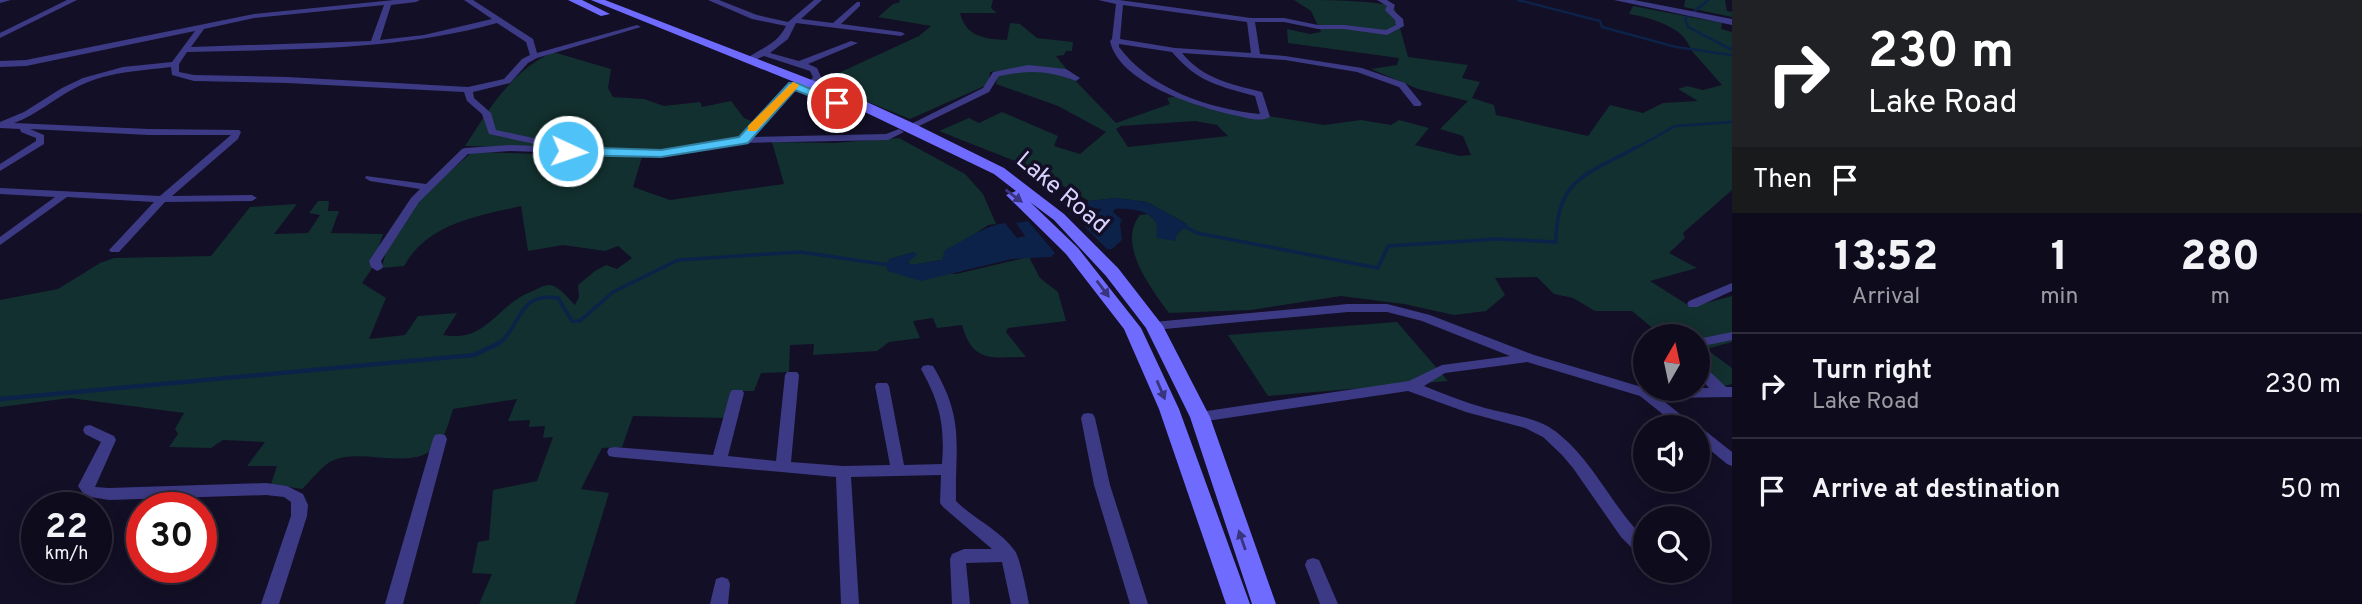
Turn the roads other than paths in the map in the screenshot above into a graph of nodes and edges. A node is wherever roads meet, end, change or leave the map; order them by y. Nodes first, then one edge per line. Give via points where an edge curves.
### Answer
1 (8, 0) edge
2 (74, 0) edge
3 (416, 0) edge
4 (469, 0) edge
5 (573, 0) edge
6 (596, 0) edge
7 (712, 0) edge
8 (818, 0) edge
9 (1102, 0) edge
10 (1381, 0) edge
11 (1619, 0) edge
12 (0, 1) edge
13 (286, 1) edge
14 (1119, 3) junction
15 (857, 4) dead end
16 (388, 5) junction
17 (284, 14) junction
18 (499, 20) junction
19 (1251, 20) junction
20 (793, 22) junction
21 (1732, 22) edge
22 (202, 26) junction
23 (834, 26) junction
24 (637, 27) junction
25 (901, 34) dead end
26 (0, 37) edge
27 (1114, 41) junction
28 (375, 42) junction
29 (854, 43) dead end
30 (186, 50) junction
31 (1175, 50) junction
32 (763, 53) junction
33 (534, 56) junction
34 (1256, 56) junction
35 (748, 60) junction
36 (0, 64) edge
37 (175, 64) junction
38 (800, 64) junction
39 (1076, 78) dead end
40 (793, 85) junction
41 (811, 85) junction
42 (468, 90) junction
43 (1417, 104) dead end
44 (0, 124) edge
45 (14, 126) junction
46 (905, 130) junction
47 (743, 140) junction
48 (568, 151) junction
49 (0, 168) edge
50 (370, 178) dead end
51 (428, 187) junction
52 (0, 191) edge
53 (64, 195) junction
54 (252, 198) dead end
55 (162, 199) junction
56 (0, 242) edge
57 (115, 250) dead end
58 (1083, 251) junction
59 (377, 267) dead end
60 (1732, 287) edge
61 (1693, 304) dead end
62 (1154, 326) junction
63 (1732, 336) edge
64 (1710, 341) edge
65 (1529, 358) junction
66 (928, 369) dead end
67 (792, 375) dead end
68 (1710, 378) edge
69 (882, 386) dead end
70 (1409, 386) junction
71 (1633, 389) edge
72 (737, 393) dead end
73 (1710, 393) edge
74 (1728, 393) edge
75 (1655, 401) edge
76 (1673, 415) edge
77 (1200, 417) junction
78 (1088, 418) dead end
79 (90, 430) dead end
80 (440, 439) dead end
81 (1710, 443) edge
82 (614, 452) dead end
83 (1732, 460) edge
84 (719, 461) junction
85 (783, 467) junction
86 (949, 469) junction
87 (898, 470) junction
88 (843, 471) junction
89 (1633, 538) edge
90 (1009, 555) junction
91 (1313, 565) dead end
92 (722, 584) dead end
93 (270, 604) edge
94 (394, 604) edge
95 (719, 604) edge
96 (850, 604) edge
97 (961, 604) edge
98 (1020, 604) edge
99 (1139, 604) edge
100 (1238, 604) edge
101 (1264, 604) edge
102 (1329, 604) edge

1 - 12 street
2 - 26 street
3 - 16 street
4 - 18 street
5 - 24 main road, Lake Road
6 - 35 main road, Lake Road
7 - 20 street via 755,17
8 - 20 street
9 - 14 street
10 - 19 street via 1391,5 1389,10 1399,19 1400,26 1390,32
11 - 21 street
13 - 17 street
14 - 19 street
14 - 27 street
15 - 23 street
16 - 17 street
16 - 28 street
17 - 22 street
18 - 28 street via 441,36
18 - 33 street via 530,40
19 - 34 street
20 - 23 street
20 - 32 street via 785,37
22 - 30 street
22 - 36 street via 26,63
23 - 25 street
24 - 33 street
24 - 40 main road, Lake Road
27 - 31 street
27 - 31 street via 1123,58 1178,96 1265,117 1259,94 1206,79 1189,68
28 - 30 street
29 - 38 street
30 - 37 street
31 - 34 street
32 - 35 street
32 - 38 street
33 - 42 street via 508,81
34 - 43 street via 1368,72 1406,87
35 - 41 main road, Lake Road
37 - 42 street via 176,73 194,78
37 - 44 street via 101,75 74,86 30,115
38 - 41 street via 817,74
39 - 46 street via 1064,71 1024,68 1003,72 994,75 986,90
40 - 46 main road, Lake Road
40 - 47 street
41 - 46 main road, Lake Road
42 - 48 street via 470,99 486,113 492,132
44 - 45 street
45 - 49 street via 41,137 41,142
45 - 55 street via 236,132
46 - 47 street via 888,137
46 - 58 main road, Lake Road via 1050,218
47 - 48 street via 661,153
48 - 51 street via 469,149
50 - 51 street
51 - 59 street via 383,245 375,261
52 - 53 street
53 - 55 street
53 - 56 street
54 - 55 street
55 - 57 street
58 - 62 main road, Lake Road
58 -> 100 main road, Lake Road via 1145,353
60 - 61 street
62 - 65 street via 1381,307 1426,318
62 - 77 main road, Lake Road
63 - 64 street
65 - 70 street via 1442,369
65 - 71 street
66 - 86 street via 949,413
67 - 85 street
68 - 74 street
69 - 87 street
70 - 77 street
70 - 89 street via 1553,436
72 - 84 street
73 - 74 street
75 - 76 street
101 -> 77 main road, Lake Road
78 - 99 street via 1101,485
79 - 93 street via 109,440 88,482 90,492 266,489 298,498 299,516
80 - 94 street
81 - 83 street
82 - 84 street
84 - 85 street
85 - 88 street
86 - 87 street
86 - 90 street via 948,503
87 - 88 street
88 - 96 street
90 - 97 street via 958,559
90 - 98 street
91 - 102 street
92 - 95 street

